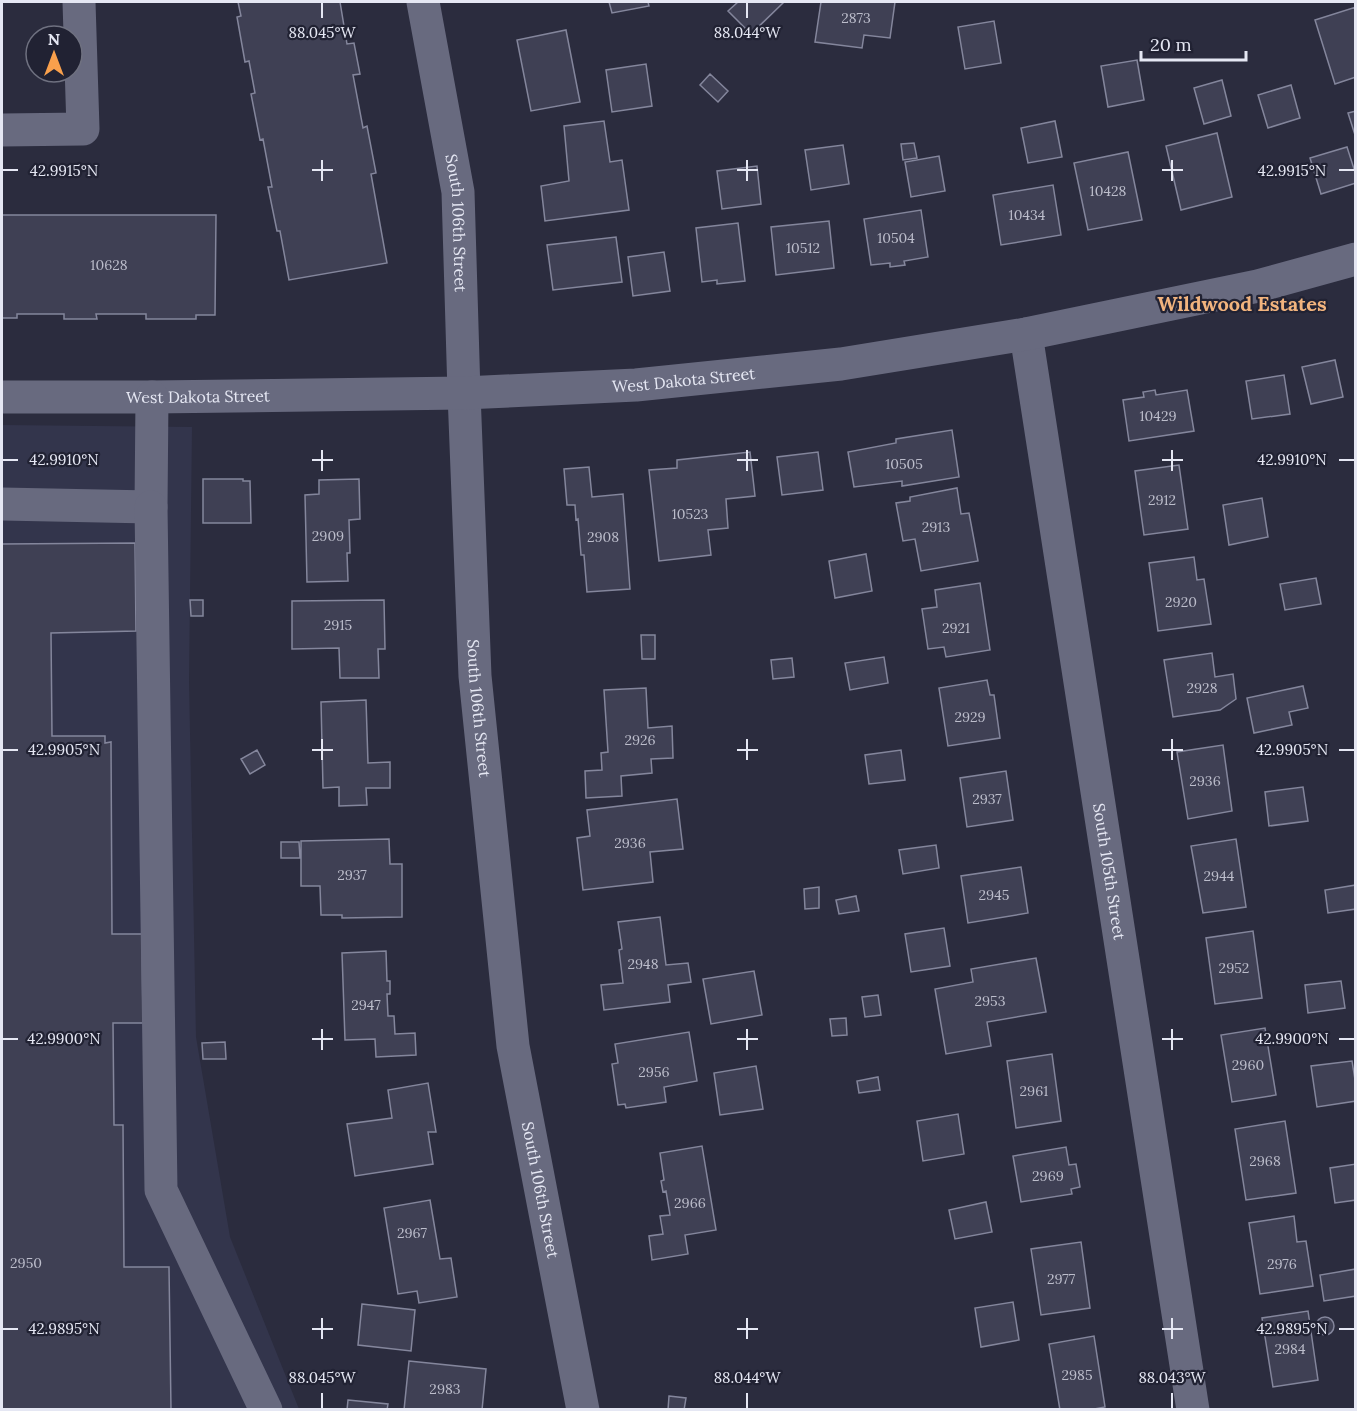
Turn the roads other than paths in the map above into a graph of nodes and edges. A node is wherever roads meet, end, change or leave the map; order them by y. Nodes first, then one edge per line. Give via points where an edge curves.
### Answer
1 (79, 2) edge
2 (423, 2) edge
3 (2, 130) edge
4 (1356, 259) edge
5 (1026, 334) junction
6 (464, 393) junction
7 (2, 397) edge
8 (152, 397) junction
9 (2, 504) edge
10 (151, 507) junction
11 (266, 1410) edge
12 (583, 1410) edge
13 (1193, 1410) edge

1 - 3 street via 83,129
2 - 6 street, South 106th Street via 458,192
4 - 5 street, West Dakota Street via 1258,286
5 - 6 street, West Dakota Street via 841,364 636,385
5 - 13 street, South 105th Street
6 - 8 street, West Dakota Street
6 - 12 street, South 106th Street via 475,676 513,1046
7 - 8 street, West Dakota Street
8 - 10 street
9 - 10 street
10 - 11 street via 161,1190

